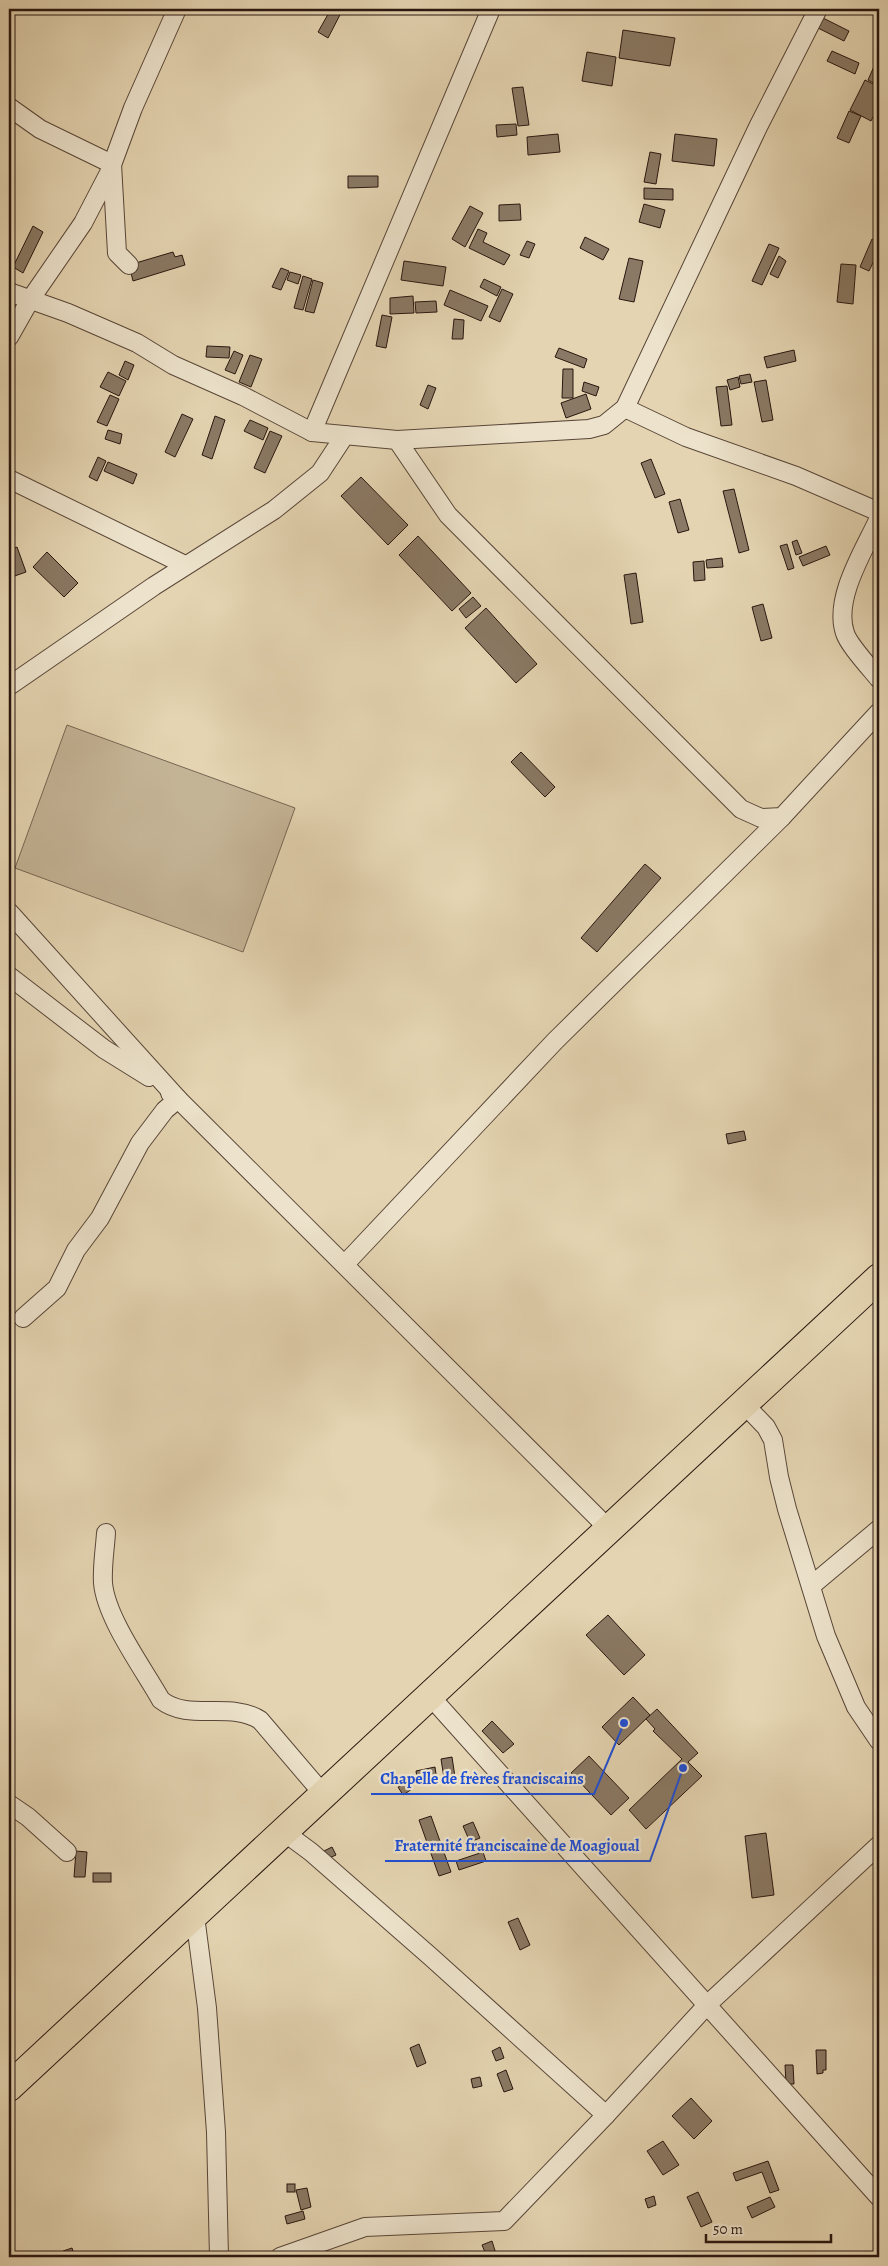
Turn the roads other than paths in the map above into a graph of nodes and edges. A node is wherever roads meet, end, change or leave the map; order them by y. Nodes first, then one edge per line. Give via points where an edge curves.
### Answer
1 (177, 9) edge
2 (491, 9) edge
3 (818, 9) edge
4 (9, 107) edge
5 (112, 164) junction
6 (129, 265) dead end
7 (9, 292) edge
8 (30, 300) junction
9 (9, 337) edge
10 (626, 408) junction
11 (312, 432) junction
12 (345, 435) junction
13 (397, 440) junction
14 (9, 479) edge
15 (879, 512) edge
16 (879, 518) edge
17 (185, 565) junction
18 (879, 679) edge
19 (9, 686) edge
20 (879, 712) edge
21 (782, 817) junction
22 (9, 912) edge
23 (9, 976) edge
24 (178, 1098) junction
25 (345, 1264) junction
26 (879, 1278) edge
27 (24, 1318) dead end
28 (744, 1404) junction
29 (609, 1529) junction
30 (879, 1529) edge
31 (106, 1533) dead end
32 (811, 1586) junction
33 (430, 1696) junction
34 (879, 1741) edge
35 (324, 1795) junction
36 (9, 1804) edge
37 (284, 1832) junction
38 (879, 1845) edge
39 (67, 1852) dead end
40 (195, 1916) junction
41 (708, 2004) junction
42 (9, 2087) edge
43 (606, 2115) junction
44 (879, 2197) edge
45 (219, 2257) edge
46 (280, 2257) edge

1 - 5 street
2 - 11 street
3 - 10 street via 758,127
4 - 5 street via 40,129
5 - 6 street via 117,253
5 - 8 street via 83,223
7 - 8 street
8 - 9 street
8 - 11 street via 137,342 173,365
10 - 13 street via 604,425 589,429
10 - 15 street via 686,437 796,476
11 - 12 street
12 - 13 street
12 - 17 street via 320,473 274,510
13 - 21 street via 448,515 741,809 761,818
14 - 17 street
16 - 18 street via 841,609 845,634
17 - 19 street
20 - 21 street
21 - 25 street via 555,1041
22 - 24 street
23 - 24 street via 104,1049
24 - 25 street
24 - 27 street via 140,1143 100,1218 76,1250 57,1288
25 - 29 street
26 - 28 main road
28 - 29 main road
28 - 32 street via 766,1427 773,1440 787,1509
29 - 33 main road
30 - 32 street
31 - 35 street via 103,1582 106,1600 161,1700 180,1710 240,1711 260,1720
32 - 34 street via 826,1636 856,1707
33 - 35 main road
33 - 41 street
35 - 37 main road
36 - 39 street
37 - 40 main road
37 - 43 street via 401,1931
38 - 41 street
40 - 42 main road
40 - 45 street via 214,2094
41 - 43 street
41 - 44 street
43 - 46 street via 504,2221 365,2227

